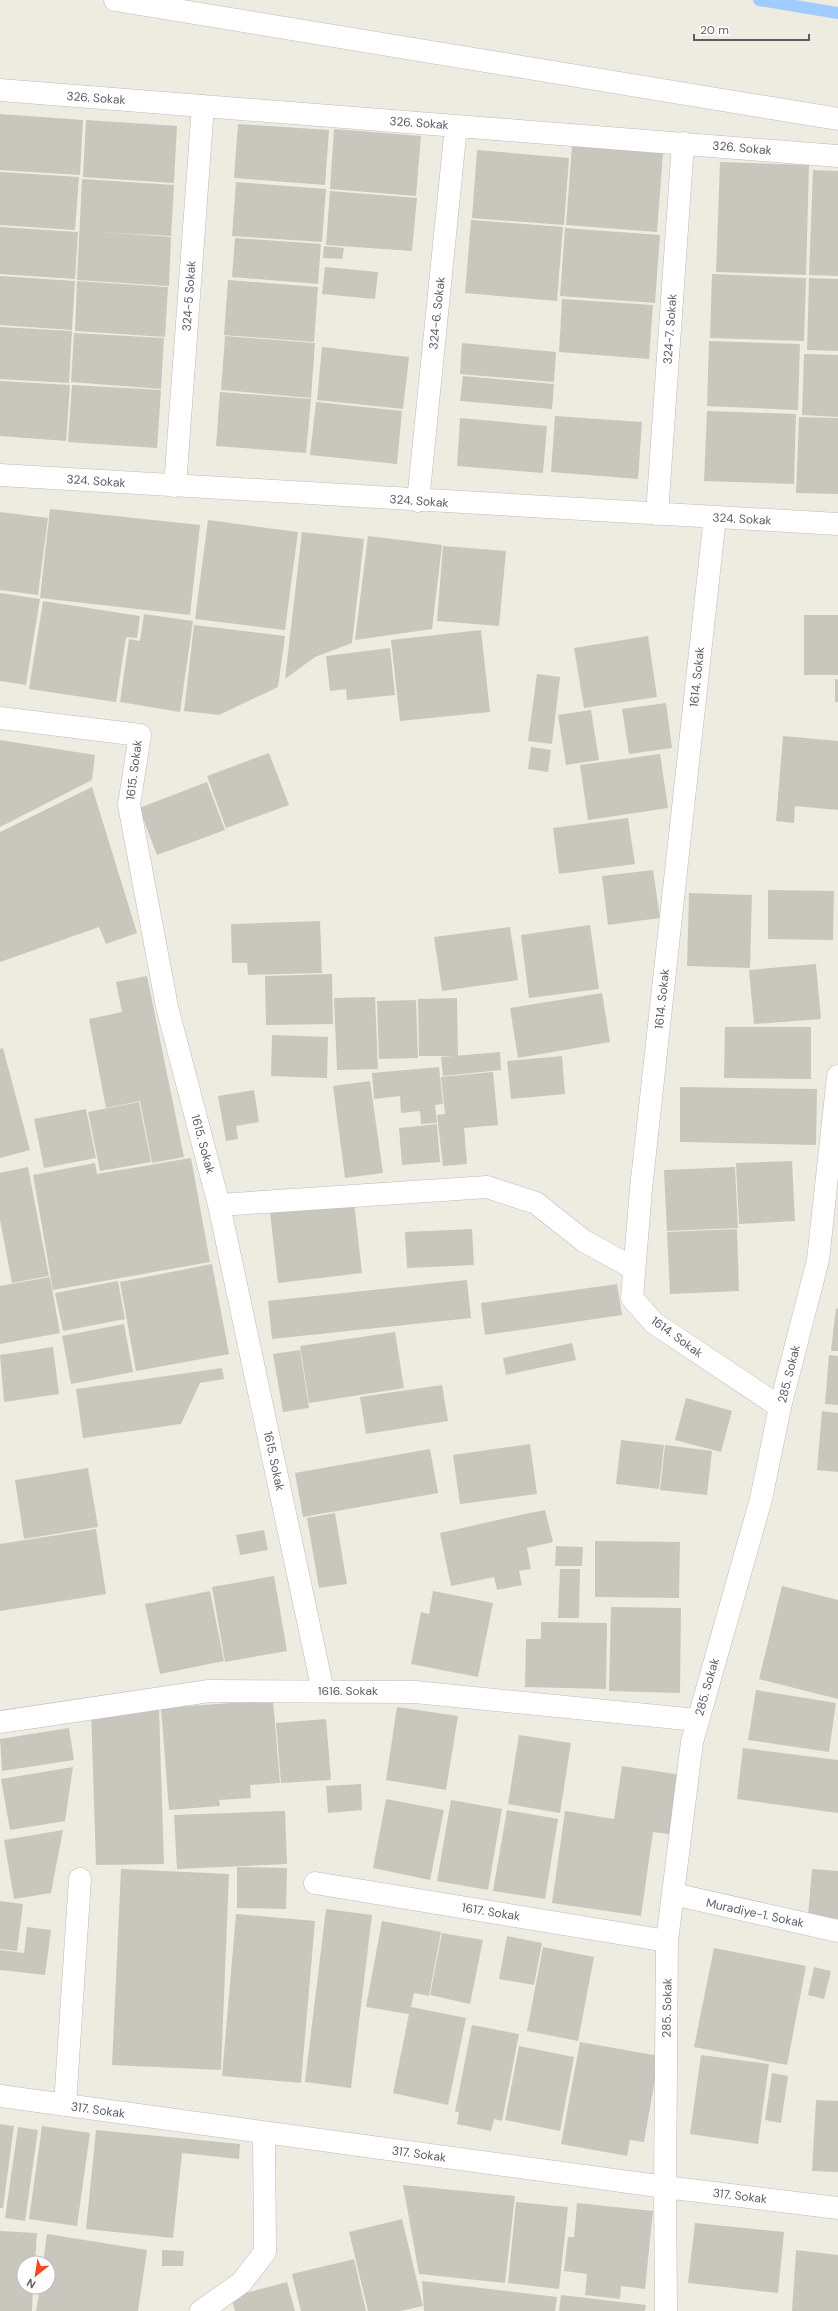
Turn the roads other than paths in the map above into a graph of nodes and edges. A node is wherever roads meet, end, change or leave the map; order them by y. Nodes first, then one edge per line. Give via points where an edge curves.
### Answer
1 (115, 0) edge
2 (0, 90) edge
3 (203, 106) junction
4 (838, 118) edge
5 (456, 126) junction
6 (683, 143) junction
7 (838, 156) edge
8 (0, 475) edge
9 (175, 486) junction
10 (418, 501) junction
11 (657, 514) junction
12 (715, 517) junction
13 (838, 524) edge
14 (0, 718) edge
15 (838, 1076) edge
16 (219, 1205) junction
17 (634, 1268) junction
18 (780, 1407) junction
19 (323, 1691) junction
20 (697, 1720) junction
21 (0, 1722) edge
22 (80, 1879) dead end
23 (315, 1883) dead end
24 (673, 1894) junction
25 (838, 1931) edge
26 (667, 1941) junction
27 (0, 2096) edge
28 (65, 2105) junction
29 (264, 2134) junction
30 (665, 2187) junction
31 (838, 2208) edge
32 (201, 2311) edge
33 (666, 2311) edge

1 - 4 street
2 - 3 street, 326. Sokak
3 - 5 street, 326. Sokak
3 - 9 street, 324-5 Sokak
5 - 6 street, 326. Sokak
5 - 10 street, 324-6. Sokak
6 - 7 street, 326. Sokak
6 - 11 street, 324-7. Sokak
8 - 9 street, 324. Sokak
9 - 10 street, 324. Sokak
10 - 11 street, 324. Sokak
11 - 12 street, 324. Sokak
12 - 13 street, 324. Sokak
12 - 17 street, 1614. Sokak
14 - 16 street, 1615. Sokak via 140,735 129,805 167,1007
15 - 18 street, 285. Sokak via 818,1260
16 - 17 street via 487,1188 536,1203 584,1241
16 - 19 street, 1615. Sokak
17 - 18 street, 1614. Sokak via 632,1298 654,1323
18 - 20 street, 285. Sokak via 761,1499
19 - 20 street, 1616. Sokak via 415,1692
19 - 21 street, 1616. Sokak via 209,1691
20 - 24 street, 285. Sokak
22 - 28 street
23 - 26 street, 1617. Sokak
24 - 25 street, Muradiye-1. Sokak
24 - 26 street, 285. Sokak
26 - 30 street, 285. Sokak
27 - 28 street, 317. Sokak
28 - 29 street, 317. Sokak
29 - 30 street, 317. Sokak
29 - 32 street via 265,2252 241,2283
30 - 31 street, 317. Sokak
30 - 33 street, 285. Sokak

